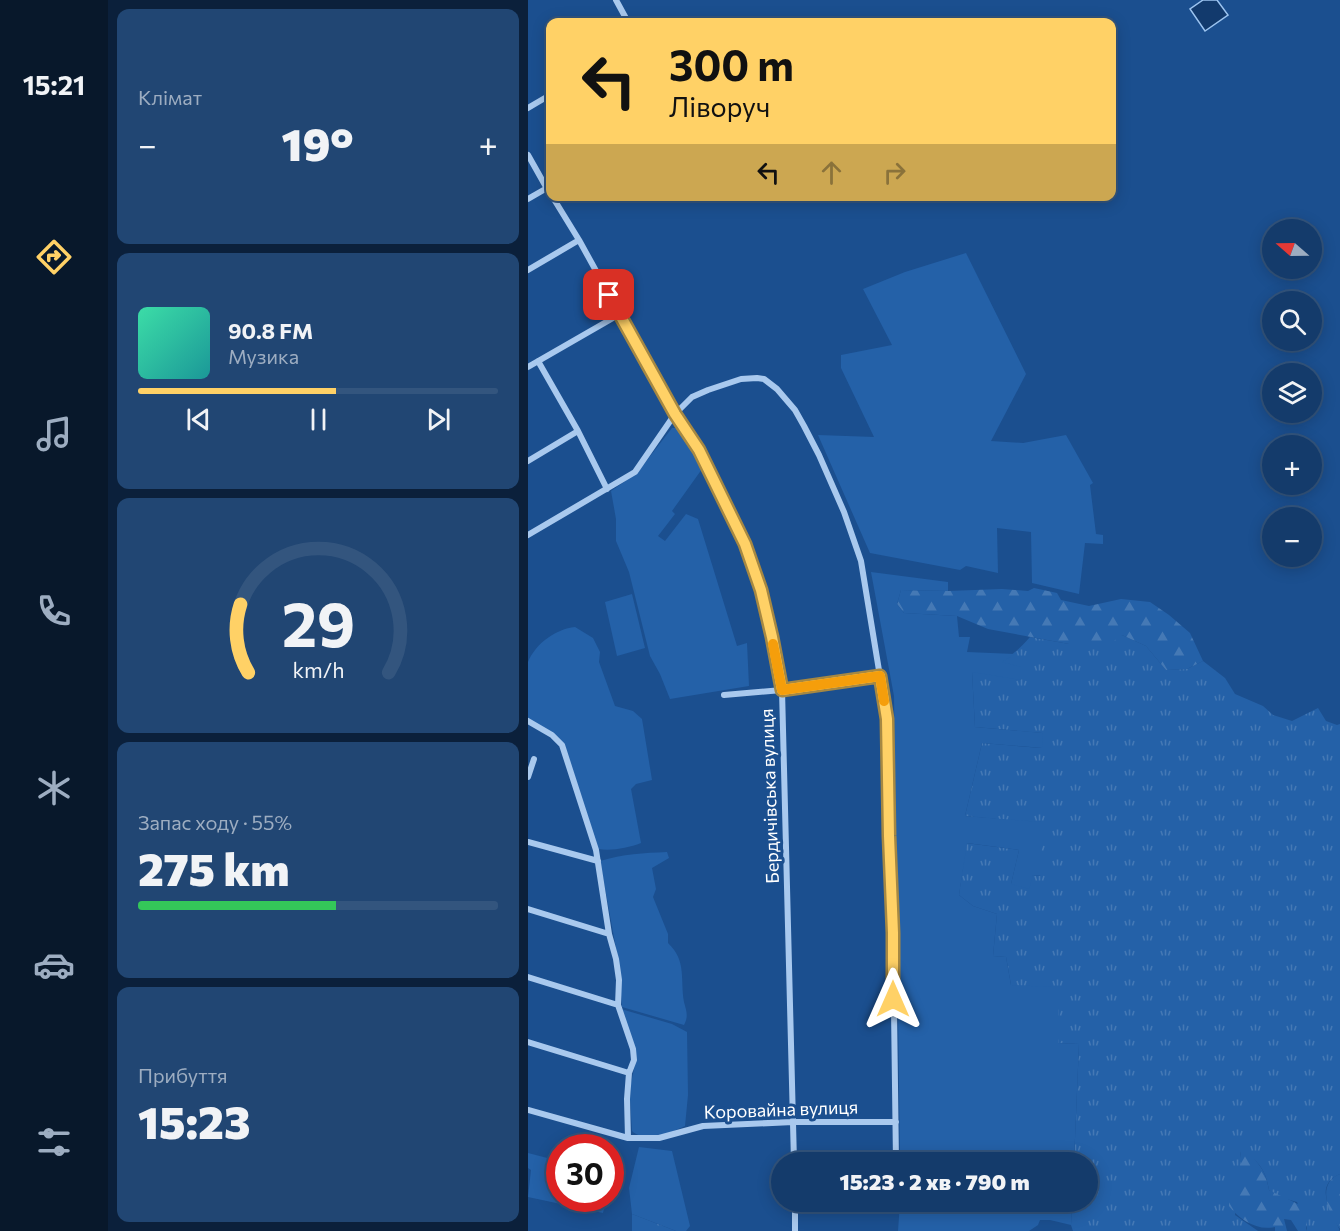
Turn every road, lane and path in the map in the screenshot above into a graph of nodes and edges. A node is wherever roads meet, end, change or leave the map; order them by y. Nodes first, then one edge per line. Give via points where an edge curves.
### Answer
1 (616, 0) edge
2 (626, 18) edge
3 (546, 97) edge
4 (528, 108) edge
5 (528, 155) edge
6 (546, 186) edge
7 (546, 194) edge
8 (528, 199) edge
9 (555, 201) edge
10 (579, 240) junction
11 (528, 270) edge
12 (620, 314) junction
13 (538, 361) junction
14 (528, 367) edge
15 (675, 414) junction
16 (578, 432) junction
17 (528, 461) edge
18 (607, 489) junction
19 (528, 535) edge
20 (880, 676) junction
21 (782, 690) junction
22 (724, 694) dead end
23 (528, 720) edge
24 (534, 759) dead end
25 (528, 777) edge
26 (528, 842) edge
27 (598, 861) junction
28 (528, 909) edge
29 (609, 934) junction
30 (528, 977) edge
31 (618, 1005) junction
32 (528, 1042) edge
33 (629, 1073) junction
34 (528, 1110) edge
35 (793, 1122) junction
36 (897, 1122) junction
37 (628, 1138) junction
38 (794, 1152) edge
39 (896, 1152) edge
40 (795, 1212) edge
41 (795, 1231) edge

1 - 2 street
3 - 4 street
5 - 6 street, Бердичівська вулиця
7 - 8 street
9 - 10 street, Бердичівська вулиця
10 - 11 street
10 - 12 street, Бердичівська вулиця
12 - 13 street
12 - 15 street, Бердичівська вулиця
13 - 14 street
13 - 16 street
15 - 18 street via 635,472
15 - 20 street via 693,397 747,378 770,382 795,410 844,512 861,561
15 - 21 street, Бердичівська вулиця via 699,450 745,544 763,600
16 - 17 street
16 - 18 street
18 - 19 street
20 - 21 street
20 - 36 street via 887,719
21 - 22 street
21 - 35 street, Бердичівська вулиця
23 - 27 street via 562,745
24 - 25 street
26 - 27 street
27 - 29 street
28 - 29 street
29 - 31 street via 619,981
30 - 31 street
31 - 33 street via 633,1048
32 - 33 street
33 - 37 street
34 - 37 street, Коровайна вулиця
35 - 36 street, Коровайна вулиця
35 - 37 street, Коровайна вулиця via 703,1126 659,1138
35 - 38 street, Бердичівська вулиця
36 - 39 street
40 - 41 street

